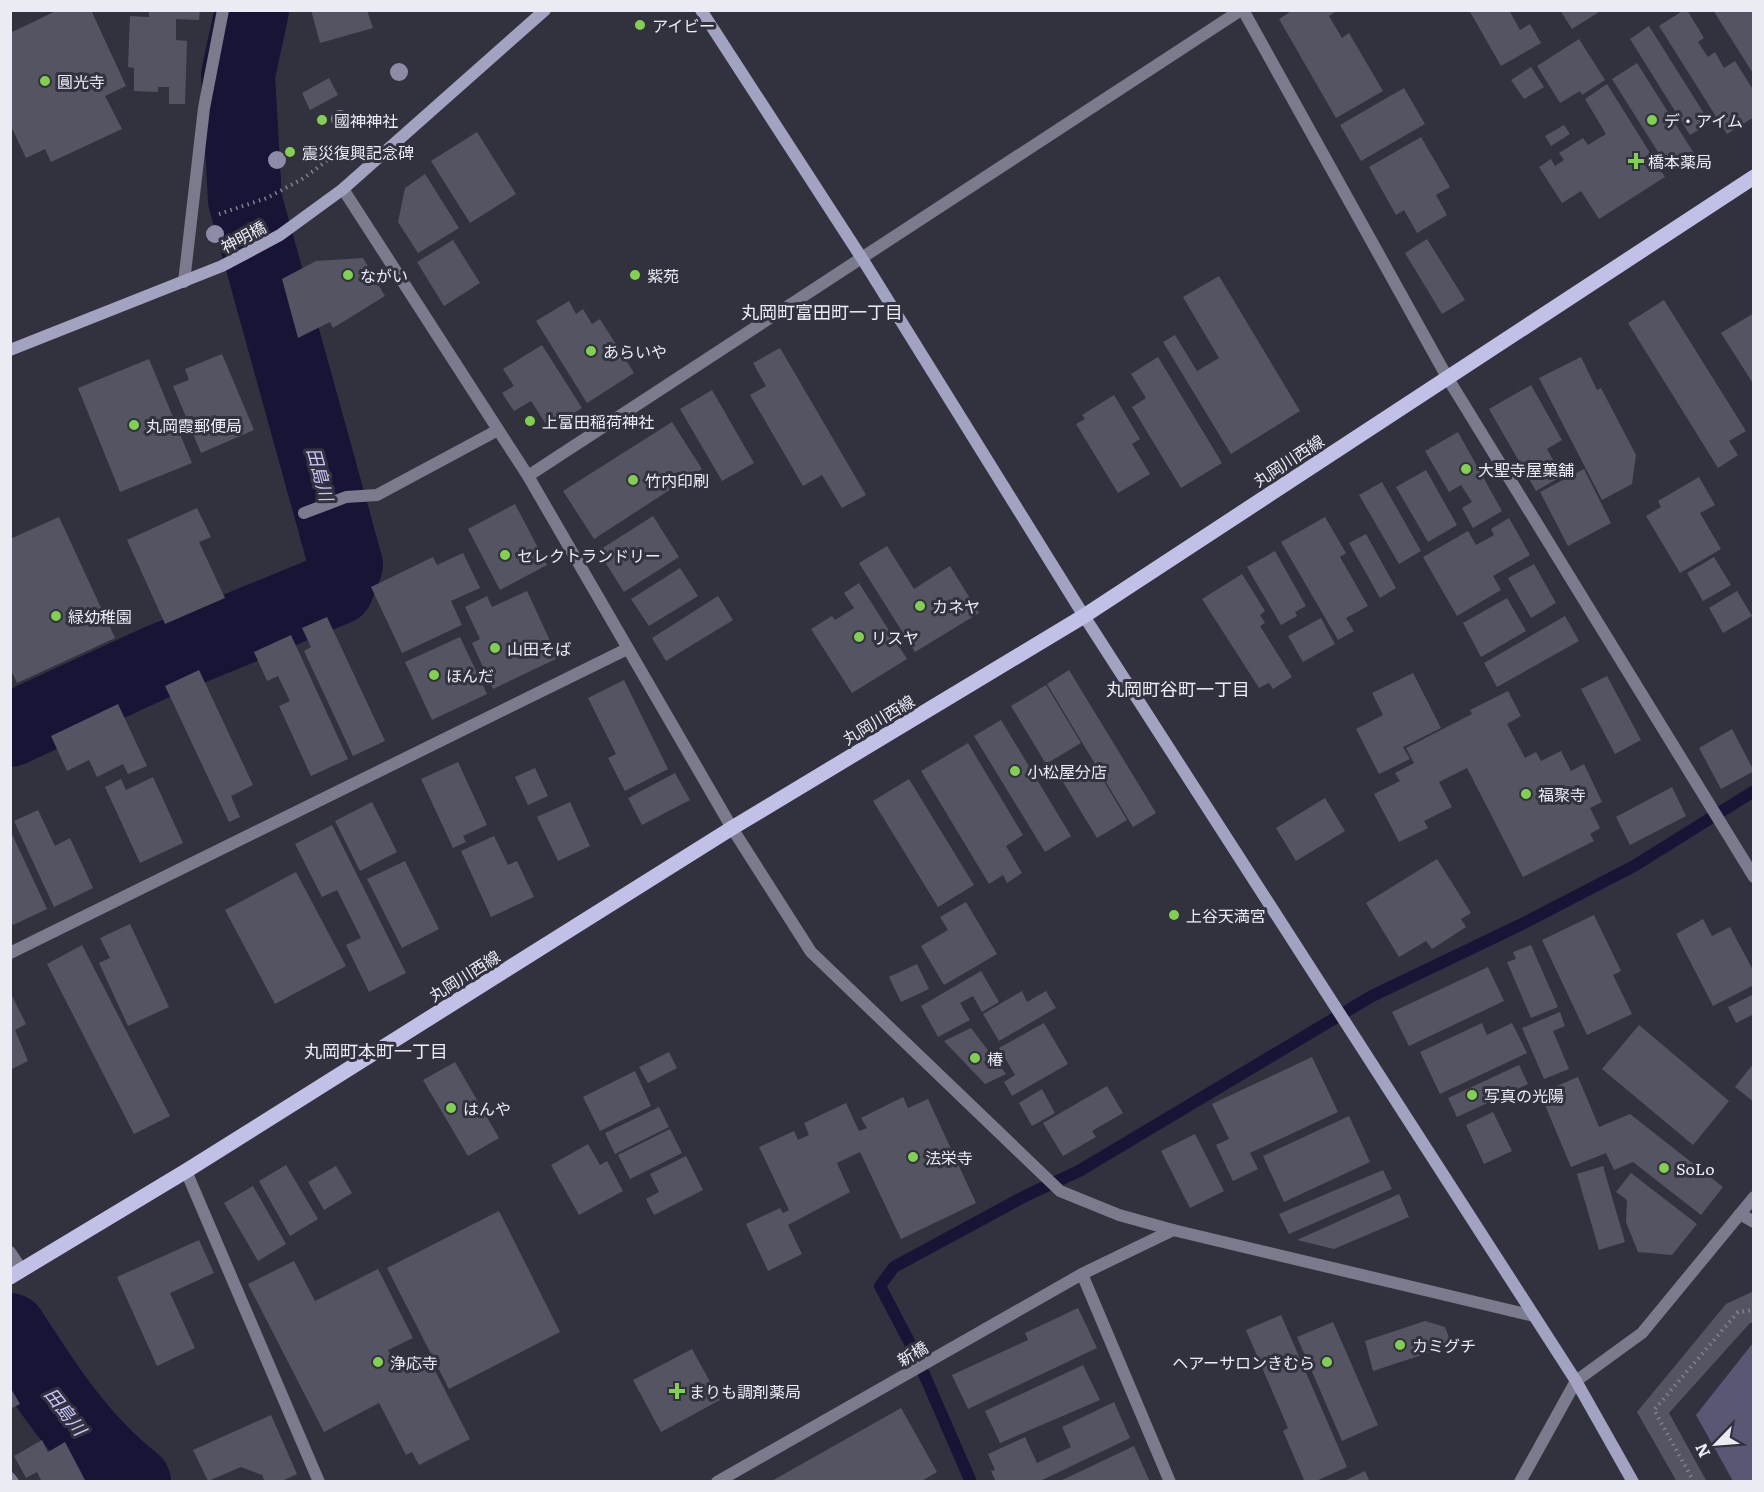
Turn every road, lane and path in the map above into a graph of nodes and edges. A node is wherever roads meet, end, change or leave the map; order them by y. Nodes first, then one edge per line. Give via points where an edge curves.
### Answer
1 (223, 10) edge
2 (545, 10) edge
3 (701, 10) edge
4 (1242, 10) edge
5 (348, 144) dead end
6 (1754, 177) edge
7 (343, 189) junction
8 (191, 226) junction
9 (863, 260) junction
10 (184, 282) junction
11 (10, 350) edge
12 (1447, 376) junction
13 (498, 430) junction
14 (528, 476) junction
15 (304, 513) dead end
16 (1084, 616) junction
17 (627, 649) junction
18 (732, 828) junction
19 (1754, 877) edge
20 (10, 953) edge
21 (186, 1171) junction
22 (1754, 1197) edge
23 (1740, 1214) junction
24 (1754, 1222) edge
25 (1173, 1230) junction
26 (10, 1252) edge
27 (16, 1273) edge
28 (1082, 1274) junction
29 (1754, 1310) edge
30 (1534, 1316) junction
31 (1576, 1381) junction
32 (319, 1482) edge
33 (717, 1482) edge
34 (1170, 1482) edge
35 (1520, 1482) edge
36 (1632, 1482) edge
37 (1694, 1482) edge

1 - 8 street via 204,108
2 - 7 street, 神明橋
3 - 9 street
4 - 9 street
4 - 12 street
5 - 8 path via 304,178 267,198
6 - 12 main road, 丸岡川西線
7 - 10 street, 神明橋 via 280,236
7 - 13 street
8 - 10 street
9 - 14 street
9 - 16 street
10 - 11 street, 神明橋
12 - 16 main road, 丸岡川西線
12 - 19 street
13 - 14 street
13 - 15 street via 377,495 346,497
14 - 17 street
16 - 18 main road, 丸岡川西線
16 - 30 street
17 - 18 street
17 - 20 street
18 - 21 main road, 丸岡川西線
18 - 25 street via 811,952 1060,1191 1119,1215
21 - 27 main road, 丸岡川西線
21 - 32 street
22 - 23 street
23 - 24 street
23 - 31 street via 1642,1333
25 - 28 street, 新橋
25 - 30 street
26 - 27 street
28 - 33 street, 新橋
28 - 34 street
29 - 37 path via 1738,1312 1654,1410
30 - 31 street
31 - 35 street
31 - 36 street

